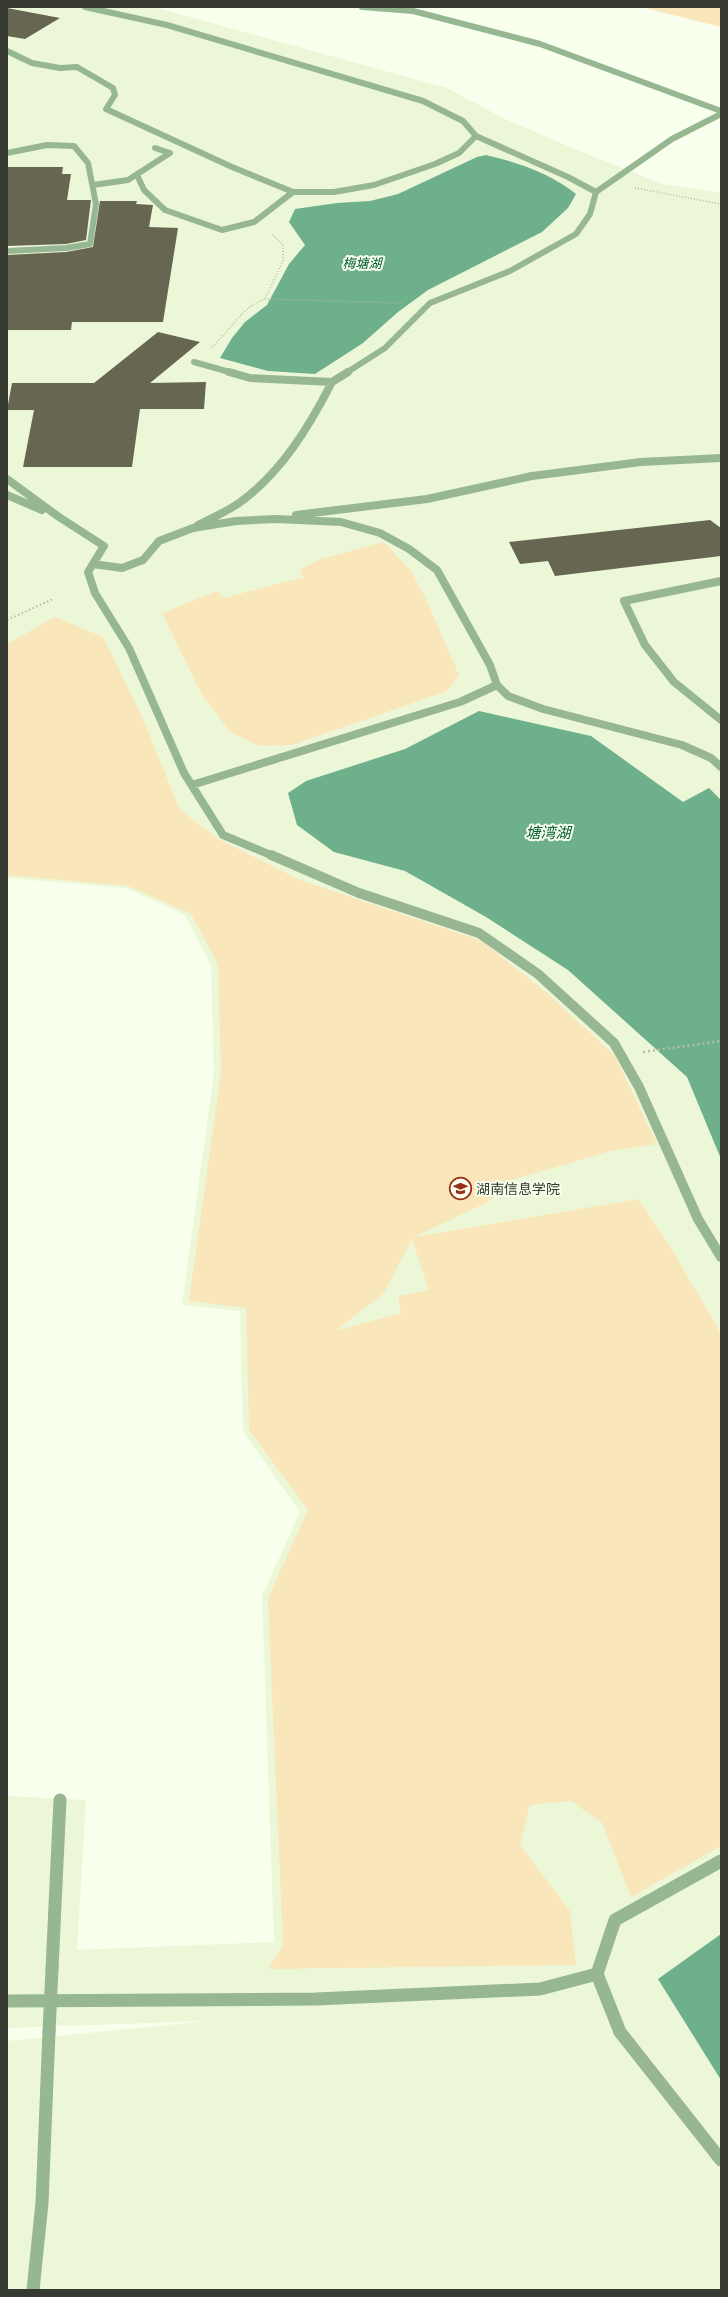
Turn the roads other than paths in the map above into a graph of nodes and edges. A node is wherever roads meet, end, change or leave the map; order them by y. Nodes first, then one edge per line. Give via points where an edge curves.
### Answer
1 (85, 7) edge
2 (362, 7) edge
3 (7, 51) edge
4 (721, 111) edge
5 (721, 114) edge
6 (476, 136) junction
7 (155, 148) dead end
8 (7, 153) edge
9 (137, 175) junction
10 (93, 185) junction
11 (293, 192) junction
12 (596, 192) junction
13 (7, 251) edge
14 (194, 362) road end
15 (332, 382) junction
16 (721, 458) edge
17 (7, 479) edge
18 (7, 495) edge
19 (59, 517) junction
20 (276, 519) junction
21 (193, 528) junction
22 (93, 564) junction
23 (721, 580) edge
24 (497, 685) junction
25 (721, 720) edge
26 (721, 767) edge
27 (192, 785) junction
28 (721, 1257) edge
29 (60, 1800) dead end
30 (721, 1861) edge
31 (597, 1974) junction
32 (7, 2001) edge
33 (721, 2160) edge
34 (34, 2290) edge

1 - 6 street via 167,25 423,101 463,121
2 - 4 street via 413,11 540,44
3 - 11 street via 32,63 60,68 77,67 87,71 113,88 115,94 106,109
5 - 12 street via 671,141
6 - 11 street via 459,152 436,164 374,185 334,192
6 - 12 street
7 - 9 street via 170,153
8 - 10 street via 47,145 74,146 88,163
9 - 10 street via 128,180
9 - 11 street via 144,190 165,210 222,230 254,222
10 - 13 street via 96,204 90,244
12 - 15 street via 590,214 576,234 510,270 430,303 385,348
14 - 15 street via 250,378
15 - 21 street via 314,418 283,461 243,500
16 - 20 street via 640,462 532,476 427,499
17 - 19 street
18 - 19 street
19 - 22 street via 104,546
20 - 21 street via 236,521
20 - 24 street via 341,522 380,533 409,549 437,570 490,665
21 - 22 street via 159,541 143,560 122,568
22 - 27 street via 88,572 95,593 129,648 161,724
23 - 25 street via 624,601 645,645 674,682
24 - 26 street via 508,696 543,709 682,745 710,758
24 - 27 street via 460,702
27 - 28 street via 223,835 359,893 479,933 538,974 614,1042 639,1087 698,1219
29 - 34 street, bridge via 42,2204
30 - 31 street via 615,1920
31 - 32 street via 540,1989 324,1999
31 - 33 street via 620,2032

